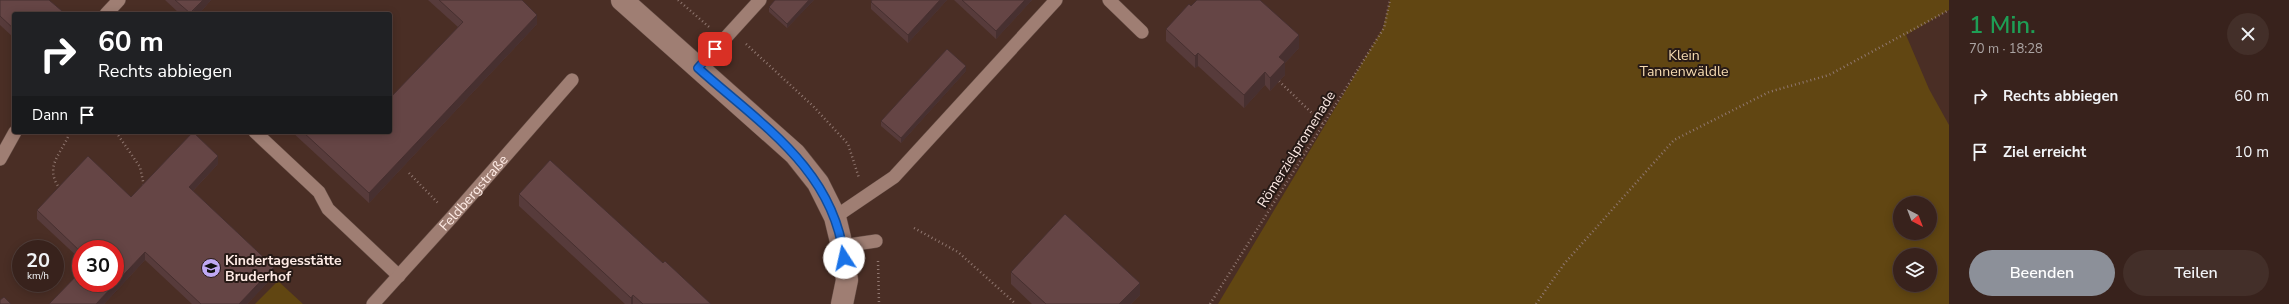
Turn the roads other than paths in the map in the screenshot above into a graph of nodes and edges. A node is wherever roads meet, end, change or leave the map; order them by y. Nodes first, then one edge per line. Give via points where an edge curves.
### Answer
1 (119, 0) edge
2 (622, 0) edge
3 (760, 0) edge
4 (1056, 0) edge
5 (1109, 0) edge
6 (108, 12) edge
7 (1142, 32) dead end
8 (698, 68) junction
9 (572, 80) dead end
10 (15, 134) edge
11 (257, 134) edge
12 (0, 159) edge
13 (835, 217) junction
14 (876, 241) dead end
15 (842, 246) junction
16 (399, 276) junction
17 (373, 304) edge
18 (842, 304) edge

1 - 6 lane
2 - 8 street
3 - 8 lane
4 - 13 lane via 894,177
5 - 7 lane
8 - 13 street via 795,154 818,183
9 - 16 lane, Feldbergstraße
10 - 12 lane
11 - 16 lane via 318,192 328,209
13 - 15 street
14 - 15 lane
15 - 18 street via 846,280
16 - 17 lane, Feldbergstraße

